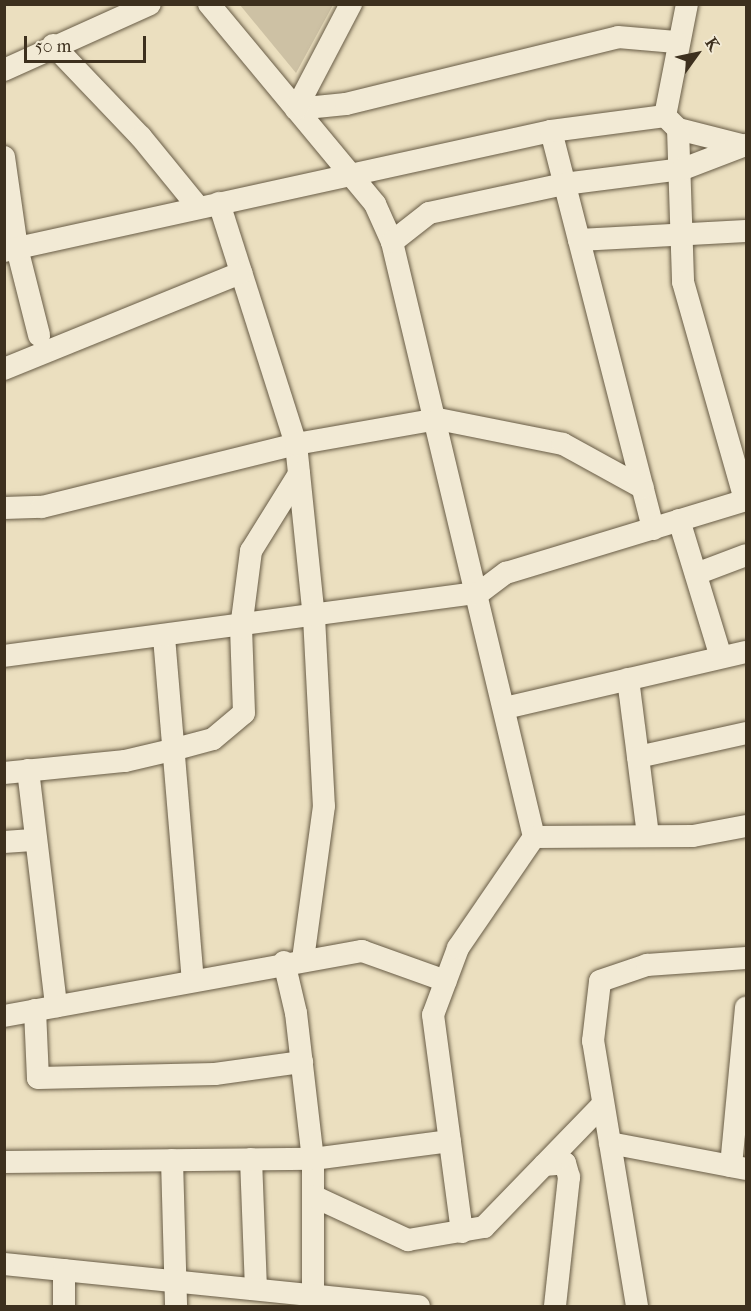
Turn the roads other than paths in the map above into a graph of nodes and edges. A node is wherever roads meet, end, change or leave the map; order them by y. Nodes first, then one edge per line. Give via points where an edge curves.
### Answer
1 (150, 4) edge
2 (209, 4) edge
3 (351, 4) edge
4 (687, 4) edge
5 (676, 42) junction
6 (53, 45) junction
7 (4, 70) edge
8 (296, 109) junction
9 (672, 122) junction
10 (551, 131) junction
11 (746, 151) edge
12 (4, 157) edge
13 (683, 169) junction
14 (353, 177) junction
15 (564, 184) junction
16 (209, 205) junction
17 (747, 231) edge
18 (683, 233) junction
19 (579, 240) junction
20 (392, 242) junction
21 (11, 249) edge
22 (241, 273) junction
23 (39, 334) dead end
24 (4, 369) edge
25 (438, 419) junction
26 (296, 444) junction
27 (299, 474) junction
28 (643, 488) junction
29 (746, 500) edge
30 (4, 508) edge
31 (679, 520) junction
32 (653, 529) junction
33 (747, 555) edge
34 (696, 574) junction
35 (479, 593) junction
36 (314, 617) junction
37 (241, 628) junction
38 (164, 637) junction
39 (747, 652) edge
40 (4, 656) edge
41 (721, 657) junction
42 (628, 679) junction
43 (505, 708) junction
44 (747, 733) edge
45 (171, 750) junction
46 (638, 757) junction
47 (27, 770) junction
48 (4, 772) edge
49 (747, 826) edge
50 (648, 836) junction
51 (534, 837) junction
52 (36, 840) junction
53 (4, 843) edge
54 (747, 958) edge
55 (294, 961) junction
56 (193, 980) junction
57 (446, 981) junction
58 (45, 1008) junction
59 (747, 1008) edge
60 (4, 1016) edge
61 (302, 1062) junction
62 (603, 1104) junction
63 (450, 1142) junction
64 (610, 1143) junction
65 (251, 1159) junction
66 (313, 1159) junction
67 (172, 1160) junction
68 (4, 1161) edge
69 (544, 1165) junction
70 (739, 1167) edge
71 (313, 1196) junction
72 (462, 1232) junction
73 (4, 1264) edge
74 (64, 1270) junction
75 (176, 1281) junction
76 (256, 1288) junction
77 (313, 1300) edge
78 (64, 1306) edge
79 (176, 1306) edge
80 (419, 1306) edge
81 (555, 1306) edge
82 (637, 1306) edge

1 - 6 street
2 - 8 street
3 - 8 street
4 - 5 street
5 - 8 street via 618,37 346,104
5 - 9 street
6 - 7 street
6 - 16 street
8 - 14 street
9 - 10 street
9 - 11 street
9 - 13 street
10 - 14 street
10 - 15 street
11 - 13 street
12 - 21 street
13 - 15 street
13 - 18 street
14 - 16 street
14 - 20 street via 375,204
15 - 19 street
15 - 20 street via 429,213
16 - 21 street
16 - 22 street
17 - 18 street
18 - 19 street
18 - 29 street via 683,282
19 - 28 street
20 - 25 street
21 - 23 street
22 - 24 street
22 - 26 street
25 - 26 street
25 - 28 street via 563,444
25 - 35 street
26 - 27 street
26 - 30 street via 42,507
27 - 36 street
27 - 37 street via 251,551
28 - 32 street
29 - 31 street
31 - 32 street
31 - 34 street
32 - 35 street via 506,573
33 - 34 street
34 - 41 street
35 - 36 street
35 - 43 street
36 - 37 street
36 - 55 street via 324,806
37 - 38 street
37 - 45 street via 244,713 213,739
38 - 40 street
38 - 45 street
39 - 41 street
41 - 42 street
42 - 43 street
42 - 46 street
43 - 51 street
44 - 46 street
45 - 47 street via 125,761
45 - 56 street
46 - 50 street
47 - 48 street
47 - 52 street
49 - 50 street via 693,836
50 - 51 street
51 - 57 street via 458,948
52 - 53 street
52 - 58 street
54 - 62 street via 647,965 600,981 593,1041
55 - 56 street
55 - 57 street via 362,951
55 - 61 street
56 - 58 street
57 - 63 street via 433,1015
58 - 60 street
58 - 61 street via 38,1077 215,1074
59 - 70 street
61 - 66 street
62 - 64 street
62 - 69 street
63 - 66 street
63 - 72 street
64 - 70 street
64 - 82 street
65 - 66 street
65 - 67 street
65 - 76 street
66 - 71 street
67 - 68 street
67 - 75 street
69 - 72 street via 484,1227
69 - 81 street via 565,1163 569,1177
71 - 72 street via 408,1240
71 - 77 street
73 - 74 street
74 - 75 street
74 - 78 street
75 - 76 street
75 - 79 street
76 - 77 street
77 - 80 street

